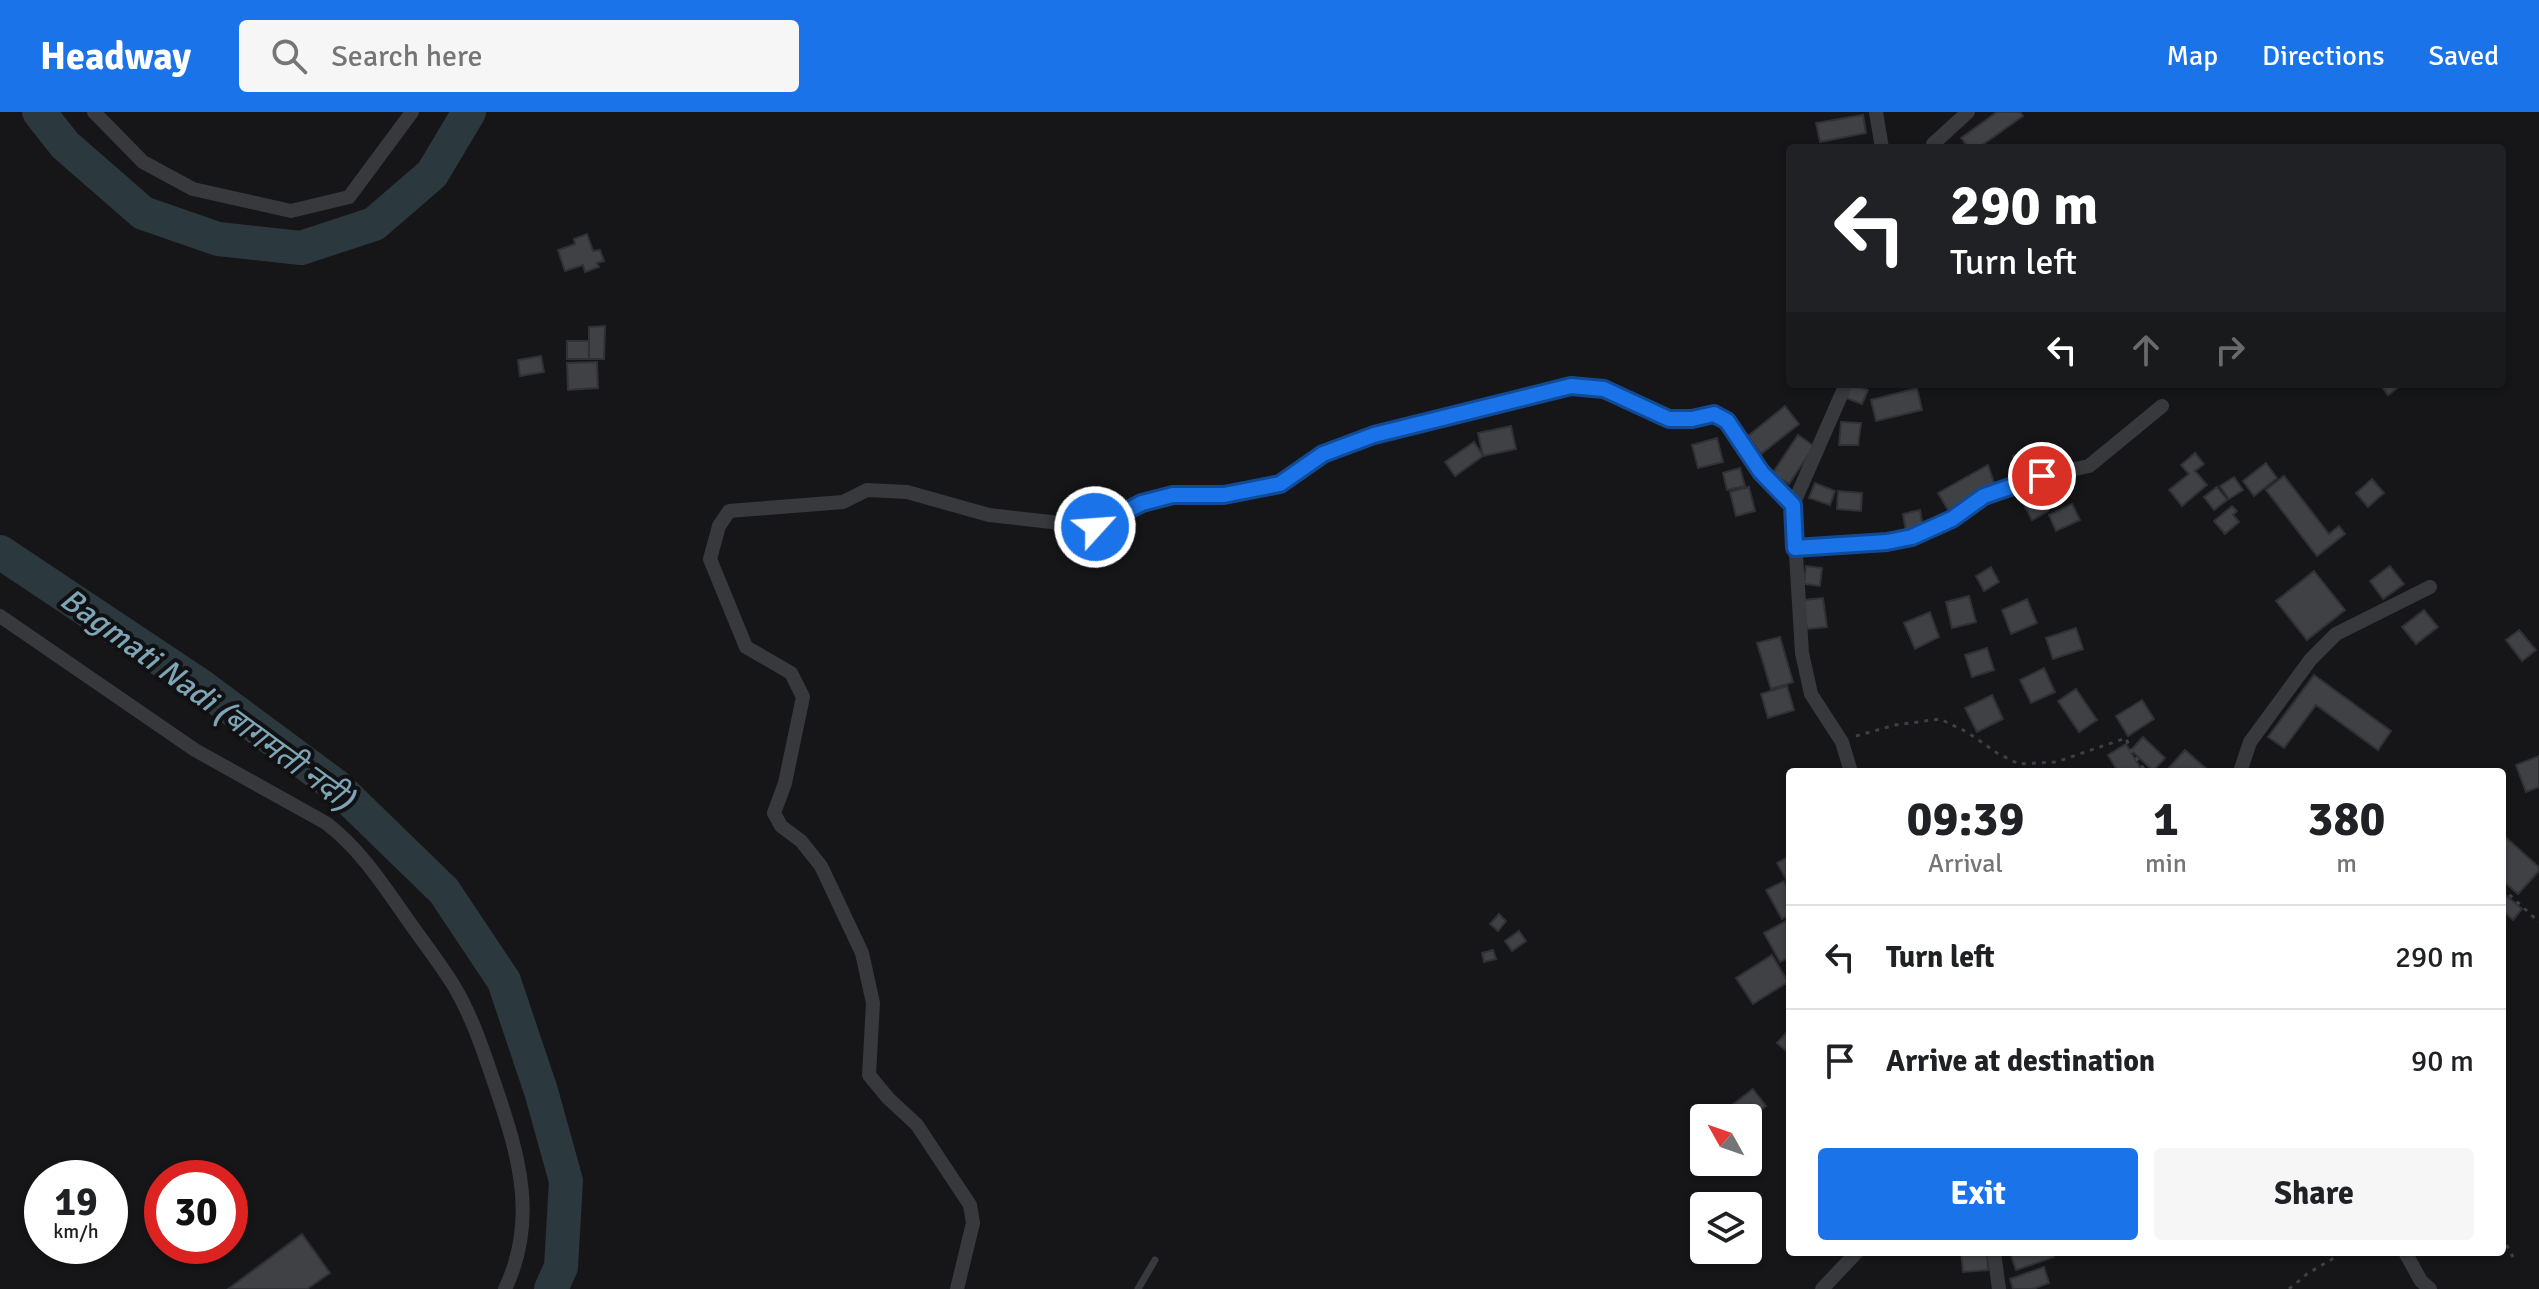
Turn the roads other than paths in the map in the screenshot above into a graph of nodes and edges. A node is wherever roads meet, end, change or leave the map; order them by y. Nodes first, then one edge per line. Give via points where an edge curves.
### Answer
1 (94, 112) edge
2 (412, 112) edge
3 (1876, 112) edge
4 (1968, 112) edge
5 (1881, 144) edge
6 (1933, 144) dead end
7 (1844, 388) edge
8 (2162, 406) dead end
9 (1793, 505) junction
10 (1795, 548) junction
11 (2430, 587) dead end
12 (0, 616) edge
13 (1850, 768) edge
14 (2241, 768) edge
15 (1853, 1256) edge
16 (1995, 1256) edge
17 (2407, 1256) edge
18 (1155, 1260) dead end
19 (505, 1289) edge
20 (957, 1289) edge
21 (1138, 1289) edge
22 (1822, 1289) edge
23 (1999, 1289) edge
24 (2430, 1289) edge

1 - 2 street via 143,162 193,189 291,211 349,197
3 - 5 street
4 - 6 street
7 - 9 street
8 - 10 street via 2089,466 1984,496 1952,519 1912,537
9 - 10 street
9 - 20 street via 1761,472 1727,421 1714,414 1669,419 1604,389 1571,386 1374,435 1323,454 1280,484 1224,495 1173,495 1142,503 1095,527 989,515 881,490 867,490 843,502 729,511 710,559 746,647 791,673 803,697 774,813 821,866 862,953 873,1003 869,1075 917,1125 970,1205 973,1223
10 - 13 street via 1802,653 1811,694 1841,740
11 - 14 street via 2336,634 2250,742
12 - 19 street via 195,750 326,823 380,881 454,986 477,1030 515,1145 523,1234
15 - 22 street
16 - 23 street
17 - 24 street
18 - 21 lane

